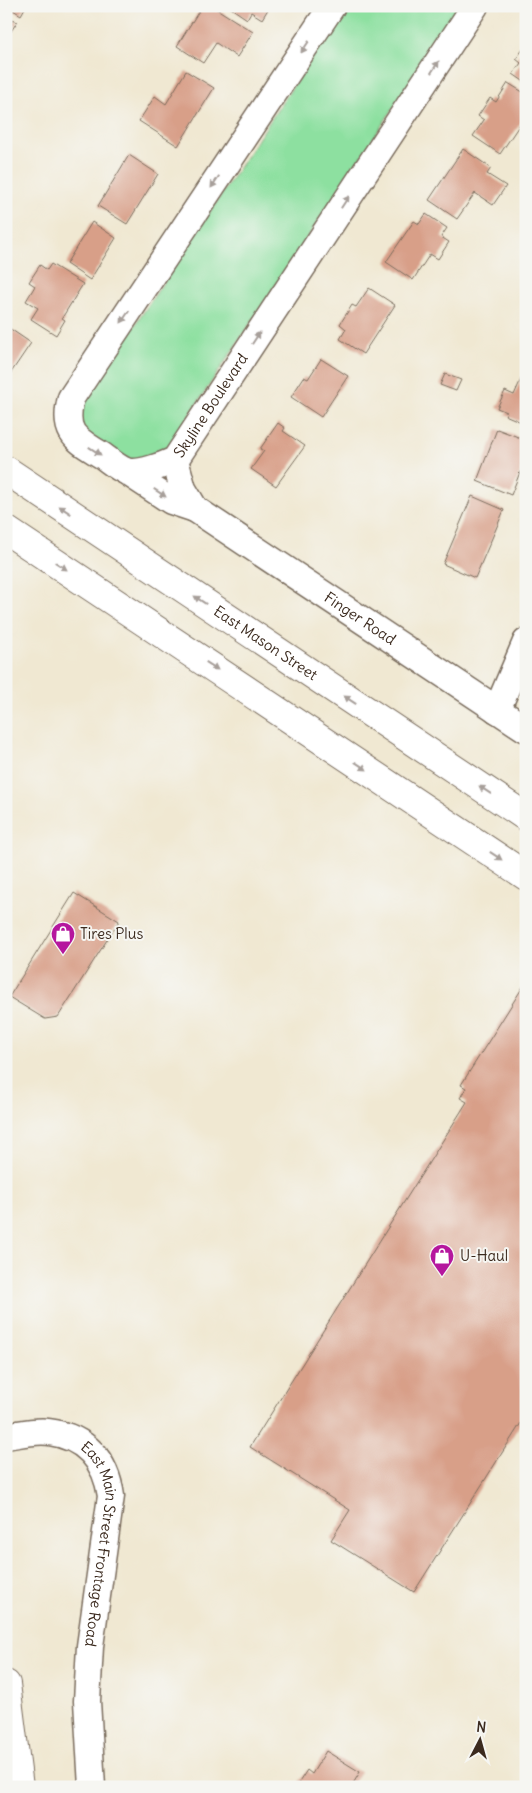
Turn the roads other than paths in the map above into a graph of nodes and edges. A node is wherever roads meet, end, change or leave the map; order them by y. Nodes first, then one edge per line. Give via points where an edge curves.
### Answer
1 (332, 6) edge
2 (475, 6) edge
3 (175, 460) junction
4 (6, 470) edge
5 (127, 472) junction
6 (195, 509) junction
7 (6, 530) edge
8 (526, 642) edge
9 (496, 710) junction
10 (526, 729) edge
11 (526, 818) edge
12 (526, 876) edge
13 (6, 1436) edge
14 (6, 1684) edge
15 (19, 1787) edge
16 (92, 1787) edge

1 -> 5 street via 71,398 69,426 75,438
3 -> 2 street, Skyline Boulevard
3 - 5 street, Skyline Boulevard via 152,470
3 - 6 street via 183,489
11 -> 4 main road, East Mason Street
5 -> 6 street via 171,501
6 - 9 street, Finger Road
7 -> 12 main road
8 - 9 street
9 - 10 street, Finger Road
13 - 16 street, East Main Street Frontage Road via 48,1432 79,1442 102,1465 108,1480 111,1496 90,1646 87,1701
14 - 15 main road

